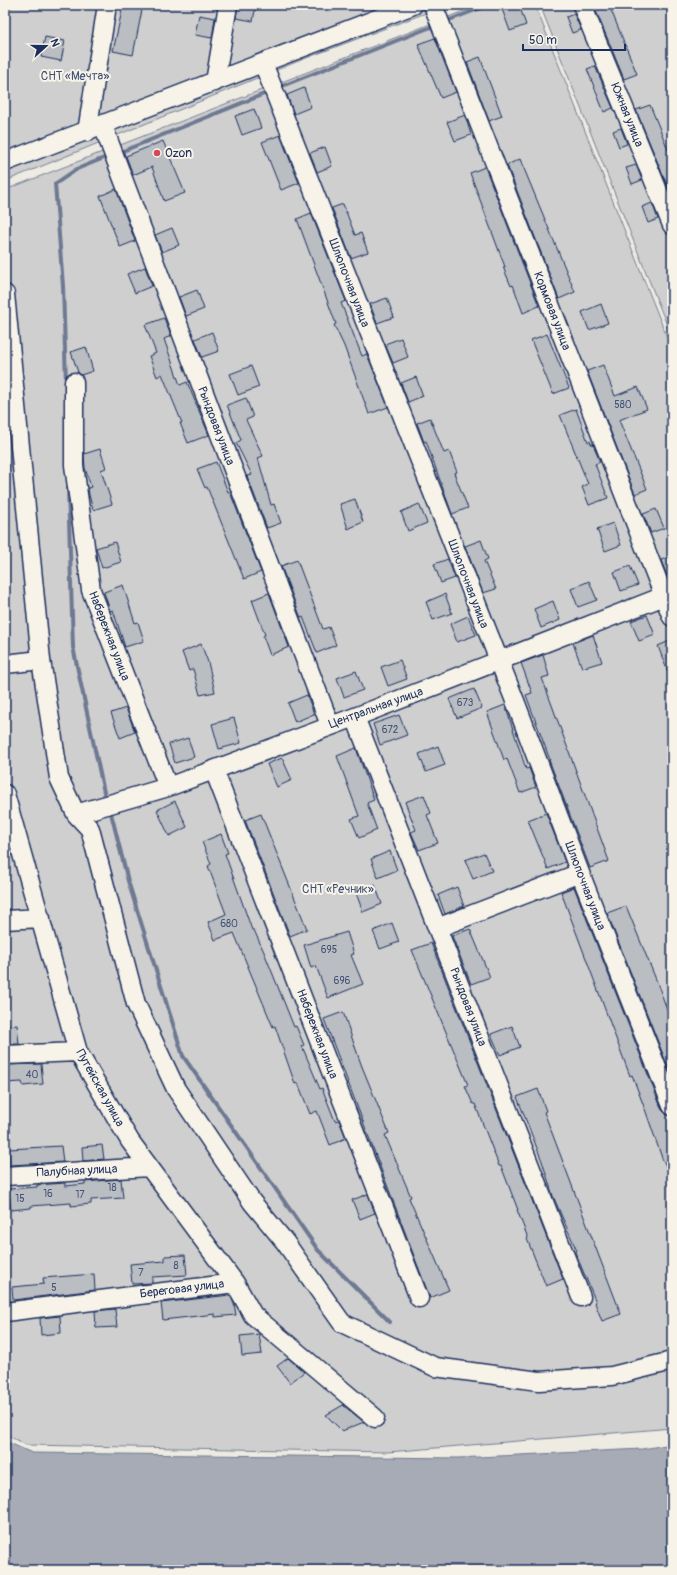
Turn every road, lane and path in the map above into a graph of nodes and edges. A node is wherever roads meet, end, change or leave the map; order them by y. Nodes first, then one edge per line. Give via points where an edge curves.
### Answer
1 (108, 5) edge
2 (228, 5) edge
3 (413, 5) edge
4 (582, 5) edge
5 (381, 11) edge
6 (437, 17) edge
7 (263, 63) junction
8 (216, 82) junction
9 (95, 129) junction
10 (5, 162) edge
11 (672, 225) edge
12 (5, 294) edge
13 (74, 382) dead end
14 (668, 594) edge
15 (672, 617) edge
16 (41, 660) junction
17 (498, 661) junction
18 (5, 664) edge
19 (355, 717) junction
20 (330, 725) junction
21 (214, 770) junction
22 (168, 787) junction
23 (6, 799) edge
24 (76, 814) junction
25 (580, 873) junction
26 (41, 918) junction
27 (5, 920) edge
28 (437, 928) junction
29 (78, 1052) junction
30 (5, 1055) edge
31 (672, 1106) edge
32 (149, 1167) junction
33 (5, 1176) edge
34 (235, 1282) junction
35 (582, 1297) dead end
36 (419, 1298) dead end
37 (5, 1312) edge
38 (672, 1361) edge
39 (375, 1418) dead end

1 - 9 street
2 - 8 street
3 - 5 street
4 - 11 street, Южная улица
5 - 7 street
6 - 14 street, Кормовая улица
7 - 8 street
7 - 17 street, Шлюпочная улица
8 - 9 street
9 - 10 street
9 - 20 street, Рындовая улица via 114,154
12 - 16 street
13 - 22 street, Набережная улица via 74,465 91,590
14 - 15 street, Кормовая улица
14 - 17 street, Центральная улица
16 - 18 street
16 - 24 street via 58,778
17 - 19 street, Центральная улица
17 - 25 street, Шлюпочная улица
19 - 20 street, Центральная улица
19 - 28 street, Рындовая улица
20 - 21 street, Центральная улица
21 - 22 street, Центральная улица
21 - 36 street, Набережная улица
22 - 24 street, Центральная улица
23 - 26 street, Путейская улица
24 - 38 street via 90,829 136,1004 176,1089 252,1202 285,1242 342,1323 435,1367 539,1381 612,1376
25 - 28 street
25 - 31 street, Шлюпочная улица
26 - 27 street
26 - 29 street, Путейская улица
28 - 35 street, Рындовая улица
29 - 30 street
29 - 32 street, Путейская улица via 130,1142
32 - 33 street, Палубная улица
32 - 34 street, Путейская улица
34 - 37 street, Береговая улица
34 - 39 street, Береговая улица via 253,1315

